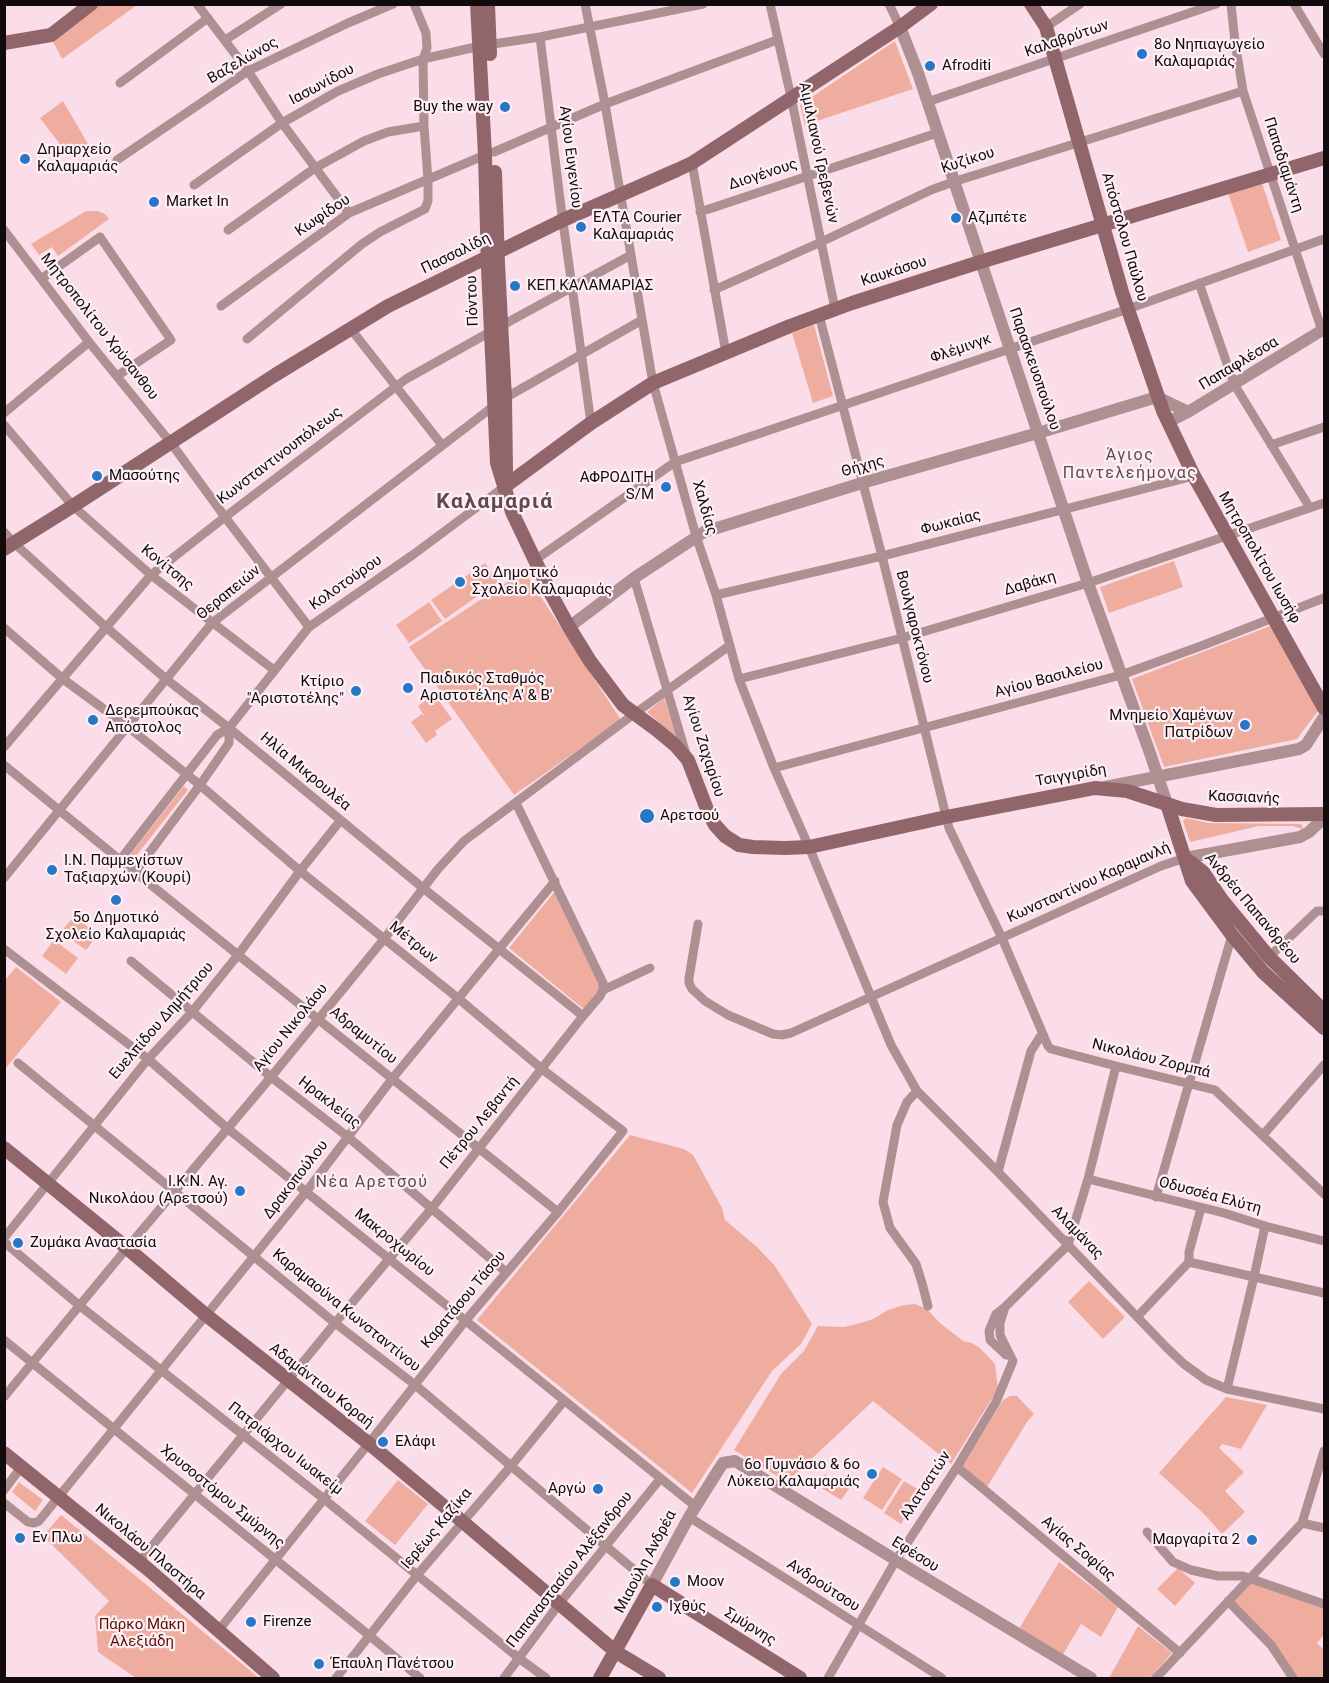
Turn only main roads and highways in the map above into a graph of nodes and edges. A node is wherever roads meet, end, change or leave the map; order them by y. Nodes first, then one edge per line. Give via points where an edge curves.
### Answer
1 (477, 4) edge
2 (488, 4) edge
3 (931, 4) edge
4 (1031, 4) edge
5 (87, 6) edge
6 (4, 43) edge
7 (485, 45) junction
8 (1324, 158) edge
9 (1104, 224) junction
10 (493, 255) junction
11 (1168, 423) joint
12 (504, 487) junction
13 (10, 546) edge
14 (1324, 708) edge
15 (688, 760) joint
16 (1095, 788) joint
17 (1167, 804) junction
18 (1324, 816) edge
19 (809, 847) joint
20 (1185, 858) junction
21 (1324, 1011) edge
22 (1324, 1028) edge
23 (4, 1148) edge
24 (4, 1453) edge
25 (652, 1585) joint
26 (616, 1652) junction
27 (273, 1678) edge
28 (600, 1678) edge
29 (659, 1678) edge
30 (801, 1678) edge

1 - 7 main road, Πόντου
2 - 7 main road, Πόντου
3 - 10 main road, Πασσαλίδη via 692,163
4 - 9 main road, Απόστολου Παύλου via 1046,27
5 - 6 main road via 51,35
7 - 10 main road, Πόντου
8 - 9 main road, Καυκάσου
9 - 11 main road, Απόστολου Παύλου via 1128,309
9 - 12 main road, Καυκάσου via 835,309 653,383
10 - 12 main road, Πόντου via 506,462
10 - 13 main road, Πασσαλίδη via 350,328
11 - 14 main road, Μητροπολίτου Ιωσήφ
12 - 15 main road, Πόντου via 512,512 568,627 623,705 675,745
15 - 19 main road, Αγίου Ζαχαρίου via 710,816 729,840 759,848
16 - 17 main road, Κασσιανής via 1127,791
16 - 19 main road, Τσιγγιρίδη
17 - 18 main road, Κασσιανής via 1216,815
17 - 20 main road, Παρασκευοπούλου
20 - 21 main road, Ανδρέα Παπανδρέου via 1203,872 1269,957
20 - 22 main road, Ανδρέα Παπανδρέου via 1192,881 1232,935 1263,972
23 - 26 main road, Αδαμάντιου Κοραή via 463,1522
24 - 27 main road, Νικολάου Πλαστήρα via 139,1562
25 - 26 main road, Μιαούλη Ανδρέα
25 - 30 main road, Σμύρνης
26 - 28 main road, Μιαούλη Ανδρέα
26 - 29 main road, Αδαμάντιου Κοραή

